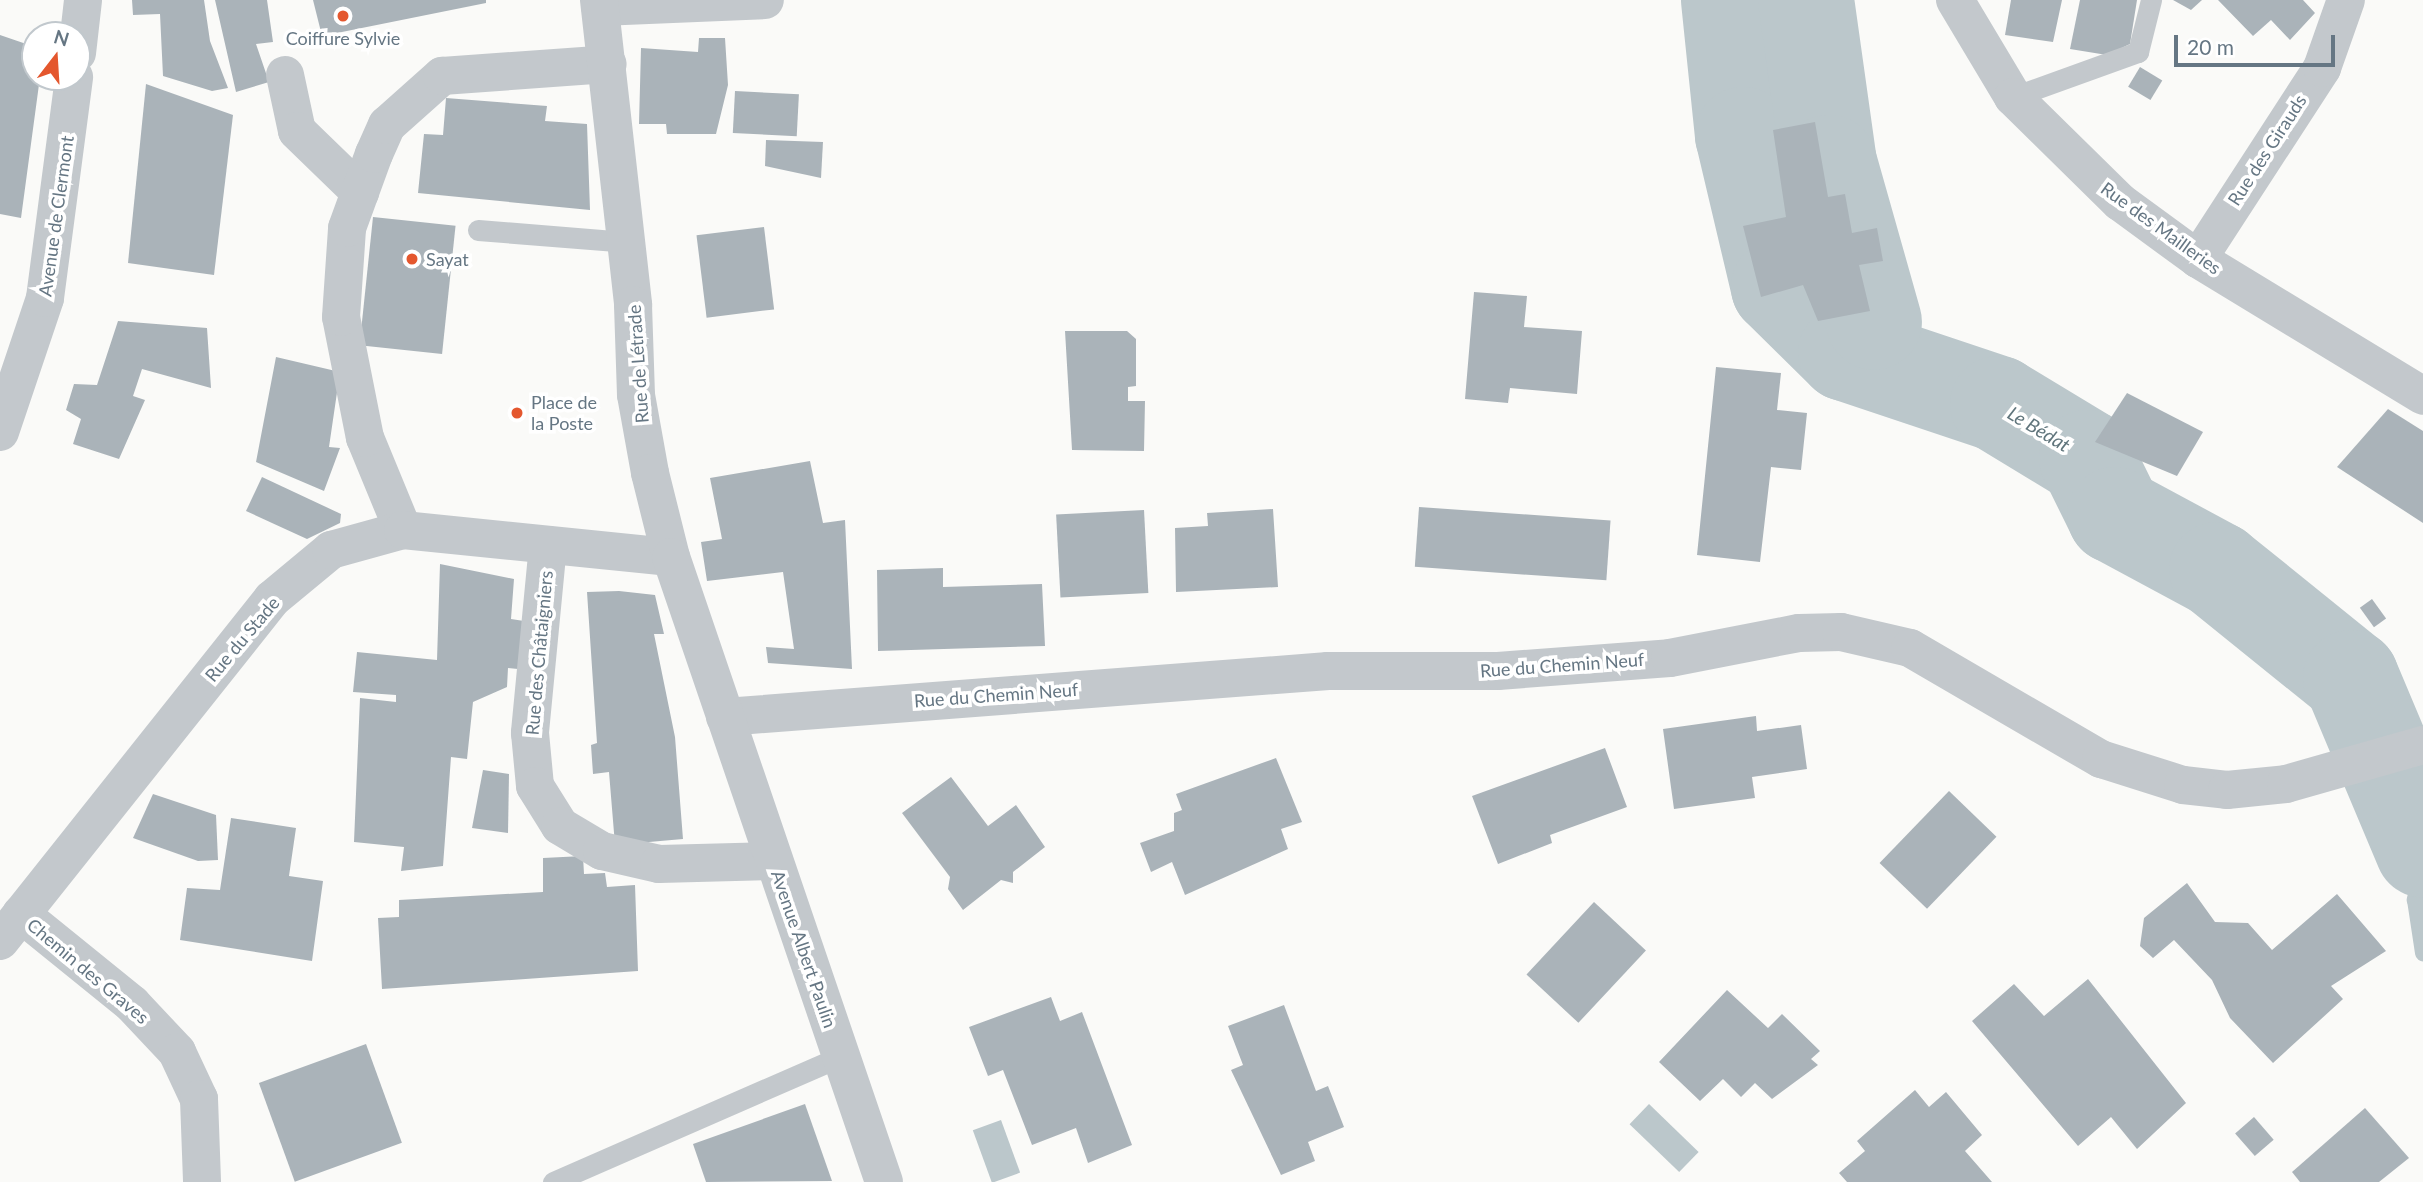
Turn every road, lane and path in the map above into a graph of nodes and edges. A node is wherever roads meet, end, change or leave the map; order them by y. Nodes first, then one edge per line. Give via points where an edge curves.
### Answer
1 (83, 0) edge
2 (765, 0) edge
3 (1955, 0) edge
4 (2151, 0) edge
5 (2346, 0) edge
6 (600, 3) edge
7 (81, 21) edge
8 (608, 64) junction
9 (285, 75) dead end
10 (72, 91) edge
11 (2013, 97) junction
12 (360, 192) junction
13 (478, 230) dead end
14 (626, 243) junction
15 (2198, 259) junction
16 (2423, 396) edge
17 (0, 432) edge
18 (403, 530) junction
19 (548, 545) junction
20 (671, 557) junction
21 (725, 717) junction
22 (2419, 746) edge
23 (774, 861) junction
24 (10, 927) edge
25 (841, 1056) junction
26 (202, 1182) edge
27 (552, 1182) edge
28 (884, 1182) edge

1 - 7 street
2 - 6 street
3 - 11 street, Rue des Mailleries
4 - 11 lane via 2138,52
5 - 15 street, Rue des Girauds via 2322,68
6 - 8 street, Rue de Létrade
8 - 12 street via 442,76 387,125
8 - 14 street, Rue de Létrade
9 - 12 street via 297,131
10 - 17 street, Avenue de Clermont via 45,298
11 - 15 street, Rue des Mailleries via 2061,150
12 - 18 street via 347,229 341,317 365,438
13 - 14 lane
14 - 20 street, Rue de Létrade via 636,395
15 - 16 street, Rue des Mailleries
18 - 19 street, Rue du Stade
18 - 24 street, Rue du Stade via 331,550 272,599
19 - 20 street, Rue du Stade
19 - 23 street, Rue des Châtaigniers via 530,733 535,786 560,826 602,851 659,864
20 - 21 street, Rue de Létrade
21 - 22 street, Rue du Chemin Neuf via 1328,671 1498,671 1644,660 1841,632 1910,648 1952,668 2101,759 2150,777 2227,790 2359,767
21 - 23 street, Avenue Albert Paulin
23 - 25 street, Avenue Albert Paulin
24 - 26 street, Chemin des Graves via 132,1004 177,1052 199,1099
25 - 27 lane
25 - 28 street, Avenue Albert Paulin

